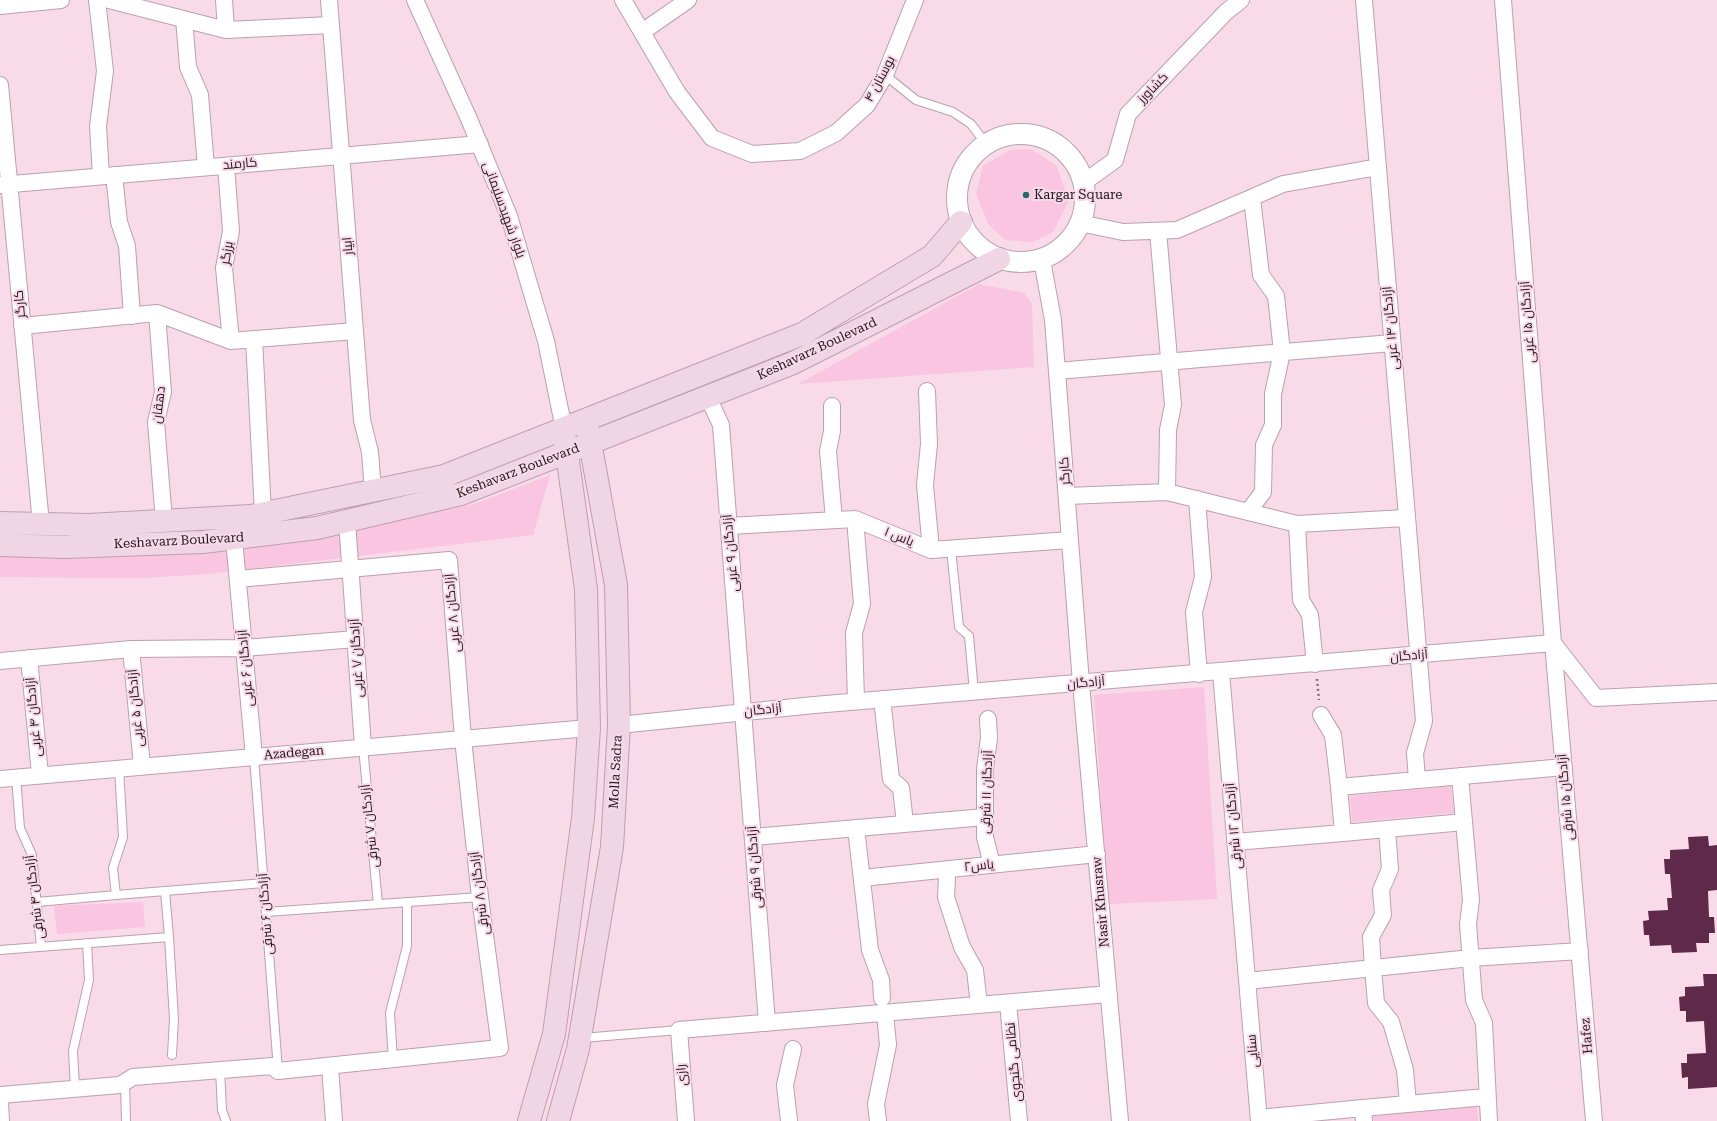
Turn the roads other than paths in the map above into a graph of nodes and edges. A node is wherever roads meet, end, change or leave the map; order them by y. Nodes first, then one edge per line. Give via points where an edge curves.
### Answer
1 (61, 0) edge
2 (97, 0) edge
3 (109, 0) edge
4 (224, 0) edge
5 (329, 0) edge
6 (415, 0) edge
7 (623, 0) edge
8 (688, 0) edge
9 (915, 0) edge
10 (1241, 0) edge
11 (1364, 0) edge
12 (1503, 0) edge
13 (146, 5) edge
14 (0, 6) edge
15 (184, 19) junction
16 (331, 25) junction
17 (226, 30) junction
18 (642, 32) junction
19 (885, 75) junction
20 (0, 85) edge
21 (480, 144) junction
22 (986, 144) junction
23 (341, 156) junction
24 (226, 166) junction
25 (206, 167) junction
26 (1378, 167) junction
27 (108, 176) junction
28 (1083, 183) junction
29 (4, 184) edge
30 (1252, 198) junction
31 (961, 222) junction
32 (1080, 223) junction
33 (1158, 231) junction
34 (999, 259) junction
35 (1042, 260) junction
36 (157, 313) junction
37 (132, 316) junction
38 (22, 326) junction
39 (355, 331) junction
40 (254, 339) junction
41 (231, 340) junction
42 (1392, 343) junction
43 (1282, 352) junction
44 (1170, 362) junction
45 (1057, 371) junction
46 (927, 391) dead end
47 (708, 397) junction
48 (832, 406) dead end
49 (585, 420) junction
50 (564, 429) junction
51 (591, 443) junction
52 (567, 453) junction
53 (373, 490) junction
54 (1167, 492) junction
55 (1067, 496) junction
56 (1197, 499) junction
57 (1248, 512) junction
58 (263, 513) junction
59 (1406, 518) junction
60 (855, 519) junction
61 (164, 520) junction
62 (834, 520) junction
63 (348, 521) junction
64 (0, 523) edge
65 (41, 524) junction
66 (1297, 524) junction
67 (729, 526) junction
68 (234, 538) junction
69 (1070, 540) junction
70 (0, 545) edge
71 (951, 549) junction
72 (931, 550) junction
73 (352, 569) junction
74 (238, 579) junction
75 (356, 639) junction
76 (1553, 643) junction
77 (244, 648) junction
78 (131, 649) junction
79 (1418, 656) junction
80 (29, 658) junction
81 (0, 661) edge
82 (1315, 664) junction
83 (1221, 672) junction
84 (1199, 674) junction
85 (1081, 683) junction
86 (974, 692) junction
87 (1717, 692) edge
88 (882, 700) junction
89 (856, 702) junction
90 (744, 712) junction
91 (1321, 715) road end
92 (988, 719) dead end
93 (619, 725) junction
94 (589, 728) junction
95 (463, 739) junction
96 (363, 747) junction
97 (254, 757) junction
98 (142, 766) junction
99 (1564, 767) junction
100 (119, 768) junction
101 (40, 775) junction
102 (1460, 776) junction
103 (16, 777) junction
104 (0, 779) edge
105 (1417, 780) junction
106 (1339, 787) junction
107 (985, 817) junction
108 (1464, 822) junction
109 (905, 824) junction
110 (856, 828) junction
111 (1387, 828) junction
112 (1343, 832) junction
113 (753, 837) junction
114 (1235, 842) junction
115 (1096, 854) junction
116 (992, 865) junction
117 (947, 877) dead end
118 (862, 878) junction
119 (264, 884) junction
120 (165, 891) junction
121 (116, 895) junction
122 (480, 897) junction
123 (37, 902) junction
124 (407, 902) junction
125 (378, 904) junction
126 (266, 912) junction
127 (169, 937) junction
128 (87, 943) junction
129 (41, 947) junction
130 (0, 950) edge
131 (1580, 951) junction
132 (1471, 958) junction
133 (1373, 968) junction
134 (1247, 981) junction
135 (1109, 994) junction
136 (1008, 1003) junction
137 (980, 1005) junction
138 (884, 1006) junction
139 (767, 1023) junction
140 (679, 1030) junction
141 (580, 1039) junction
142 (793, 1049) dead end
143 (172, 1055) dead end
144 (393, 1060) junction
145 (330, 1067) junction
146 (220, 1070) junction
147 (278, 1071) junction
148 (125, 1082) junction
149 (75, 1088) junction
150 (0, 1095) edge
151 (1486, 1097) junction
152 (0, 1102) edge
153 (1408, 1104) junction
154 (1364, 1115) edge
155 (1259, 1119) edge
156 (1, 1121) edge
157 (126, 1121) edge
158 (226, 1121) edge
159 (334, 1121) edge
160 (529, 1121) edge
161 (558, 1121) edge
162 (686, 1121) edge
163 (789, 1121) edge
164 (878, 1121) edge
165 (1019, 1121) edge
166 (1120, 1121) edge
167 (1489, 1121) edge
168 (1594, 1121) edge

1 - 14 street
2 - 27 street via 105,71 98,126
3 - 13 street
4 - 17 street
5 - 16 street, ابیار
6 - 21 street, بلوار شهیدسلیمانی
7 - 18 street
8 - 18 street
9 - 19 street, بوستان ۴
10 - 28 street, کشاورز via 1226,12 1128,114 1115,160
11 - 26 street, آزادگان ۱۴ غربی
12 - 76 street, آزادگان ۱۵ غربی
13 - 15 street
15 - 17 street
15 - 25 street via 188,67 200,95
16 - 17 street
16 - 23 street, ابیار
18 - 19 street, بوستان ۴ via 677,92 712,138 752,154 800,151 836,133 867,104
19 - 22 lane via 916,100 953,112 971,124
20 - 29 street, کارگر
21 - 23 street, کارمند
21 - 50 street, بلوار شهیدسلیمانی via 509,216 546,342
22 - 28 street via 1006,136 1028,134 1049,140 1067,152 1079,170
22 - 31 street via 970,159 960,179 957,200
23 - 24 street, کارمند
23 - 39 street, ابیار
24 - 25 street, کارمند
24 - 41 street, برزگر via 231,231 224,268
25 - 27 street, کارمند
26 - 30 street via 1283,184
26 - 42 street, آزادگان ۱۴ غربی
27 - 29 street, کارمند
27 - 37 street via 127,246
28 - 32 street via 1084,213
29 - 38 street, کارگر
30 - 33 street via 1177,230
30 - 43 street via 1261,275 1276,296
31 - 34 street via 970,238 983,250
31 - 49 main road, Keshavarz Boulevard via 932,256 802,334
32 - 33 street via 1123,232
32 - 35 street via 1076,233 1061,249
33 - 44 street
34 - 35 street via 1021,263
34 - 47 main road, Keshavarz Boulevard via 793,363
35 - 45 street, کارگر via 1053,320
36 - 37 street
36 - 41 street
36 - 61 street, دهقان via 164,392 156,422
37 - 38 street
38 - 65 street, کارگر
39 - 40 street
39 - 53 street, ابیار via 362,420 370,452
40 - 41 street
40 - 58 street
42 - 43 street
42 - 59 street, آزادگان ۱۴ غربی
43 - 44 street
43 - 57 street via 1273,394 1273,425 1264,445 1263,492
44 - 45 street
44 - 54 street via 1173,404 1168,430
45 - 55 street, کارگر
46 - 72 street via 929,444 925,485
47 - 51 main road, Keshavarz Boulevard
47 - 67 street, آزادگان ۹ غربی via 721,425
48 - 62 street via 832,431 828,451
49 - 50 main road, Keshavarz Boulevard
49 - 51 main road, Molla Sadra
50 - 52 main road
50 - 53 main road, Keshavarz Boulevard via 444,476
51 - 52 main road, Keshavarz Boulevard
51 - 93 main road, Molla Sadra via 616,585
52 - 63 main road, Keshavarz Boulevard via 461,494
52 - 94 main road via 586,589
53 - 58 main road, Keshavarz Boulevard
54 - 55 street
54 - 56 street
55 - 69 street, کارگر
56 - 57 street
56 - 84 street via 1203,578 1194,612
57 - 66 street
58 - 61 main road, Keshavarz Boulevard via 251,516
59 - 66 street
59 - 79 street, آزادگان ۱۴ غربی
60 - 62 street, یاس ۱
60 - 72 street, یاس ۱
60 - 89 street via 862,604 854,633
61 - 65 main road, Keshavarz Boulevard via 89,525
62 - 67 street, یاس ۱
63 - 68 main road, Keshavarz Boulevard via 317,528
63 - 73 street, آزادگان ۷ غربی
64 - 65 main road, Keshavarz Boulevard
66 - 82 street via 1301,600 1310,615
67 - 90 street, آزادگان ۹ غربی
68 - 70 main road, Keshavarz Boulevard via 203,542 72,546
68 - 74 street, آزادگان ۶ غربی
69 - 71 street, یاس ۱
69 - 85 street, کارگر
71 - 72 street, یاس ۱
71 - 86 lane via 959,627 969,636
73 - 74 street
73 - 75 street, آزادگان ۷ غربی
73 - 95 street, آزادگان ۸ غربی via 448,560
74 - 77 street, آزادگان ۶ غربی
75 - 77 street
75 - 96 street, آزادگان ۷ غربی
76 - 79 street, آزادگان
76 - 87 street via 1596,698
76 - 99 street, آزادگان ۱۵ شرقی
77 - 78 street
77 - 97 street, آزادگان ۶ غربی
78 - 80 street
78 - 98 street, آزادگان ۵ غربی
79 - 82 street, آزادگان
79 - 105 street, آزادگان ۱۴ غربی via 1424,721 1415,753
80 - 81 street
80 - 101 street, آزادگان ۴ غربی
82 - 83 street, آزادگان
83 - 84 street, آزادگان
83 - 114 street, آزادگان ۱۲ شرقی
84 - 85 street, آزادگان
85 - 86 street, آزادگان
85 - 115 street, Nasir Khusraw
86 - 88 street, آزادگان
88 - 89 street, آزادگان
88 - 109 street via 891,779 901,788
89 - 90 street, آزادگان
90 - 93 street, آزادگان
90 - 113 street, آزادگان ۹ شرقی
91 - 106 street via 1333,735
92 - 107 street, آزادگان ۱۱ شرقی
93 - 141 main road, Molla Sadra via 612,847
94 - 95 street, Azadegan
94 - 160 main road via 583,818 554,1034
95 - 96 street, Azadegan
95 - 122 street, آزادگان ۸ شرقی
96 - 97 street, Azadegan
96 - 125 lane, آزادگان ۷ شرقی
97 - 98 street, Azadegan
97 - 119 lane, آزادگان ۶ شرقی
98 - 100 street, Azadegan
99 - 102 street
99 - 131 street, آزادگان ۱۵ شرقی
100 - 101 street, Azadegan
100 - 121 lane via 123,837 113,868
101 - 103 street, Azadegan
102 - 105 street
102 - 108 street
103 - 104 street, Azadegan
103 - 123 lane, آزادگان ۴ شرقی via 20,828 32,855
105 - 106 street
106 - 112 street
107 - 109 street
107 - 116 street, آزادگان ۱۱ شرقی via 985,838
108 - 111 street
108 - 132 street via 1471,900 1468,924
109 - 110 street
110 - 113 street
110 - 118 street
111 - 112 street
111 - 133 street via 1390,869 1381,890 1383,915 1371,937
112 - 114 street
113 - 139 street, آزادگان ۹ شرقی
114 - 134 street, آزادگان ۱۲ شرقی
115 - 116 street, یاس۲
115 - 135 street, Nasir Khusraw
116 - 118 street, یاس۲
117 - 137 street via 946,896 962,947 975,970
118 - 138 street via 870,950 881,980
119 - 120 lane
119 - 126 lane, آزادگان ۶ شرقی
120 - 121 lane
120 - 127 lane
121 - 123 lane
122 - 124 lane
122 - 144 street, آزادگان ۸ شرقی via 500,1048
123 - 129 lane, آزادگان ۴ شرقی
124 - 125 lane
124 - 144 lane via 407,946 390,1013
125 - 126 lane
126 - 147 lane, آزادگان ۶ شرقی
127 - 128 lane
127 - 143 lane via 174,1019
128 - 129 lane
128 - 149 lane via 89,980 73,1051
129 - 130 lane
131 - 132 street
131 - 168 street, Hafez
132 - 133 street
132 - 151 street via 1474,1000 1484,1023
133 - 134 street
133 - 153 street via 1376,1003 1390,1022 1405,1070
134 - 155 street, سنایی
135 - 136 street
135 - 166 street, Nasir Khusraw
136 - 137 street
136 - 165 street, نظامی گنجوی
137 - 138 street
138 - 139 street
138 - 164 street via 888,1045 876,1104
139 - 140 street
140 - 141 lane
140 - 162 street, رازی
141 - 161 main road, Molla Sadra
142 - 163 street via 785,1085
144 - 145 street
145 - 147 street
145 - 159 street
146 - 147 street via 272,1066
146 - 148 street via 133,1077
146 - 158 lane via 222,1110
148 - 149 street via 120,1085
148 - 157 lane
149 - 150 street
151 - 153 street
151 - 167 street
152 - 156 street
153 - 154 street
154 - 155 street

